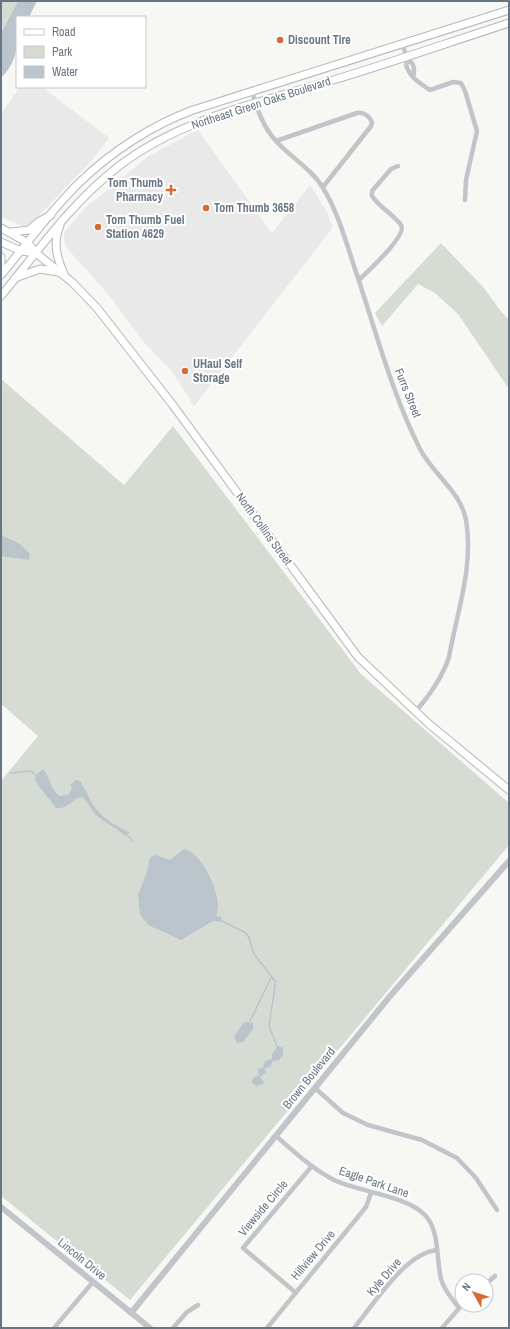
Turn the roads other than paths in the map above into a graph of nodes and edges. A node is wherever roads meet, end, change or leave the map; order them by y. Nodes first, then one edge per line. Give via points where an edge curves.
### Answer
1 (509, 10) edge
2 (509, 23) edge
3 (402, 44) junction
4 (407, 58) junction
5 (252, 91) junction
6 (255, 103) junction
7 (276, 142) junction
8 (119, 150) junction
9 (126, 161) junction
10 (398, 166) dead end
11 (323, 187) junction
12 (465, 200) dead end
13 (51, 215) junction
14 (60, 225) junction
15 (4, 230) edge
16 (1, 242) edge
17 (28, 243) junction
18 (21, 251) junction
19 (36, 254) junction
20 (1, 257) edge
21 (1, 268) edge
22 (64, 274) junction
23 (1, 275) edge
24 (15, 278) junction
25 (359, 280) junction
26 (1, 296) edge
27 (415, 712) junction
28 (509, 790) edge
29 (509, 861) edge
30 (314, 1088) junction
31 (276, 1136) junction
32 (312, 1166) junction
33 (371, 1193) junction
34 (1, 1207) edge
35 (497, 1210) dead end
36 (437, 1250) junction
37 (93, 1282) junction
38 (295, 1292) junction
39 (454, 1298) edge
40 (198, 1305) dead end
41 (131, 1313) junction
42 (454, 1313) edge
43 (54, 1328) edge
44 (150, 1328) edge
45 (173, 1328) edge
46 (267, 1328) edge
47 (354, 1328) edge
48 (442, 1328) edge

1 - 3 main road, Northeast Green Oaks Boulevard
2 - 4 main road, Northeast Green Oaks Boulevard
3 - 4 street
3 - 5 main road, Northeast Green Oaks Boulevard
4 - 6 main road, Northeast Green Oaks Boulevard
4 - 12 street via 409,75 430,90 453,82 461,83 465,91 477,131 466,180
5 - 6 street, Furrs Street
5 - 8 main road, Northeast Green Oaks Boulevard via 189,111
6 - 7 street, Furrs Street via 260,117
6 - 9 main road, Northeast Green Oaks Boulevard via 188,126
7 - 11 street, Furrs Street
7 - 11 street via 359,113 368,116 371,126
8 - 9 main road
8 - 13 main road, Northeast Green Oaks Boulevard via 79,183
9 - 14 main road, Northeast Green Oaks Boulevard via 96,184
10 - 25 street via 391,169 372,191 372,196 397,220 403,231
11 - 25 street, Furrs Street via 340,222
13 - 15 main road via 29,230 16,233
13 - 17 main road, Northeast Green Oaks Boulevard
14 - 19 main road, Northeast Green Oaks Boulevard
14 - 22 main road via 56,234 55,249
15 - 17 main road, North Collins Street
16 - 18 main road, North Collins Street
17 - 18 main road, Northeast Green Oaks Boulevard
17 - 19 main road, North Collins Street
18 - 19 main road, North Collins Street
18 - 23 main road, Northeast Green Oaks Boulevard
19 - 22 main road, North Collins Street
19 - 24 main road, Northeast Green Oaks Boulevard
20 - 21 main road
22 - 24 main road via 40,268
22 - 27 main road, North Collins Street via 97,308 172,404 358,657
24 - 26 main road, Northeast Green Oaks Boulevard
25 - 27 street, Furrs Street via 388,372 420,448 463,511 468,531 467,566 449,657 438,683
27 - 28 main road, North Collins Street
29 - 30 street, Brown Boulevard via 391,995
30 - 31 street, Brown Boulevard
30 - 35 street via 343,1113 368,1125 422,1140 456,1158 476,1178
31 - 32 street, Eagle Park Lane
31 - 41 street, Brown Boulevard
32 - 33 street, Eagle Park Lane via 335,1180
32 - 38 street, Viewside Circle via 243,1248
33 - 36 street, Eagle Park Lane via 402,1201 425,1215 431,1224
33 - 38 street, Hillview Drive via 366,1207
34 - 37 street, Lincoln Drive
36 - 39 street, Eagle Park Lane via 441,1280
36 - 47 street, Kyle Drive via 412,1259
37 - 41 street, Lincoln Drive
37 - 43 street
38 - 46 street, Hillview Drive
40 - 45 street via 187,1312
41 - 44 street, Lincoln Drive
42 - 48 street

